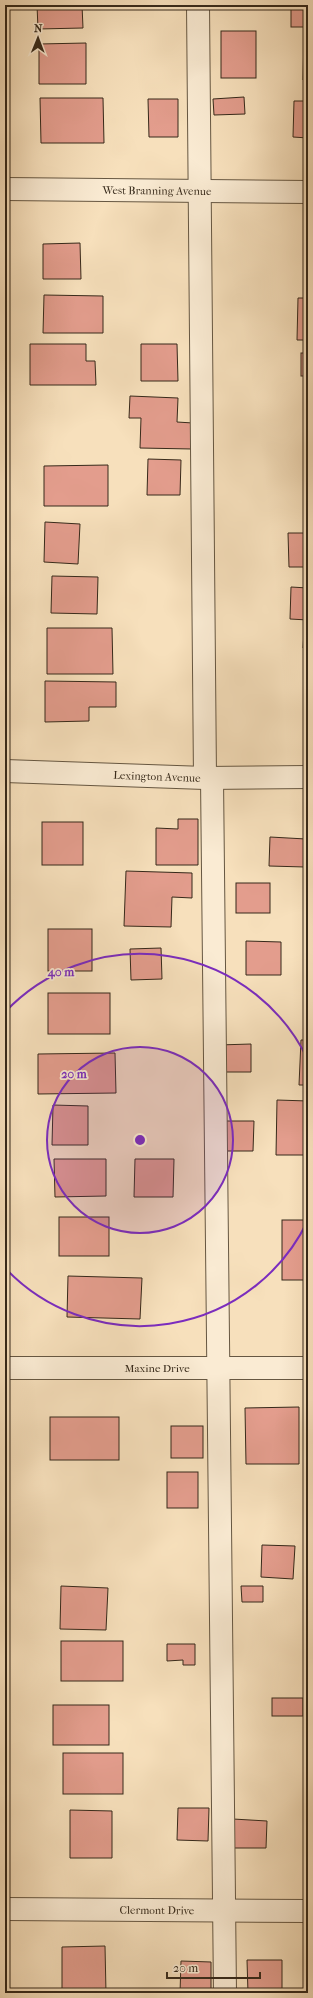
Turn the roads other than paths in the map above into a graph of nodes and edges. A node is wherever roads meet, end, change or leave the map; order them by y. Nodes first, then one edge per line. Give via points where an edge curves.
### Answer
1 (198, 5) edge
2 (5, 189) edge
3 (200, 191) junction
4 (308, 192) edge
5 (5, 771) edge
6 (308, 777) edge
7 (208, 778) junction
8 (5, 1368) edge
9 (218, 1368) junction
10 (308, 1368) edge
11 (5, 1909) edge
12 (224, 1911) junction
13 (308, 1911) edge
14 (225, 1993) edge

1 - 3 street
2 - 3 street, West Branning Avenue
3 - 4 street, West Branning Avenue
3 - 7 street
5 - 7 street, Lexington Avenue
6 - 7 street, Lexington Avenue
7 - 9 street
8 - 9 street, Maxine Drive
9 - 10 street, Maxine Drive
9 - 12 street
11 - 12 street, Clermont Drive
12 - 13 street, Clermont Drive
12 - 14 street

